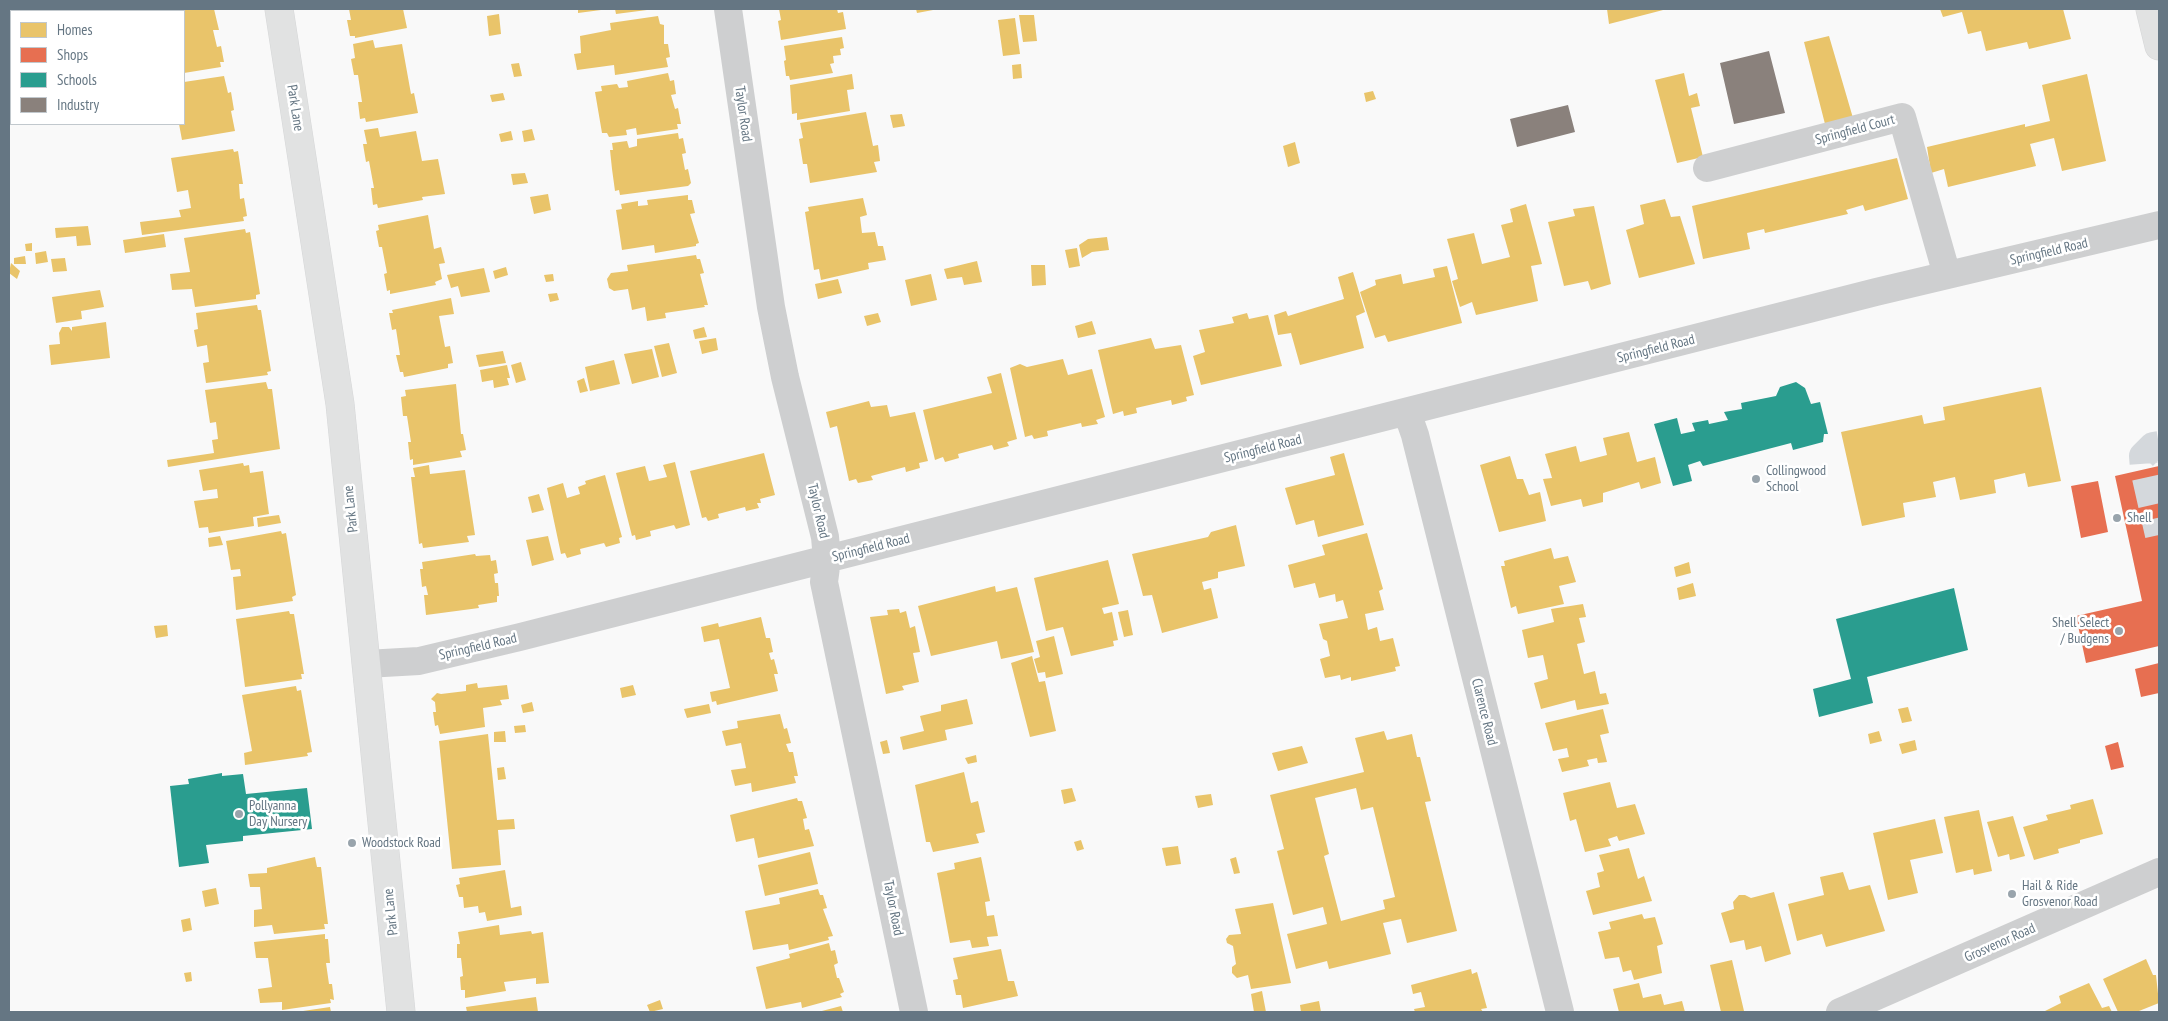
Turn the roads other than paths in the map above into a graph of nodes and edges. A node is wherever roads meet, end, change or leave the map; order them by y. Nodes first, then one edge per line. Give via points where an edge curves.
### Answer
1 (279, 9) edge
2 (728, 9) edge
3 (2150, 9) edge
4 (2159, 46) edge
5 (1707, 168) dead end
6 (2159, 225) edge
7 (1947, 276) junction
8 (1407, 412) junction
9 (827, 559) junction
10 (366, 664) junction
11 (2159, 872) edge
12 (402, 1012) edge
13 (914, 1012) edge
14 (1560, 1012) edge
15 (1840, 1012) edge

1 - 10 main road, Park Lane via 340,404
2 - 9 street, Taylor Road via 771,307 825,537
3 - 4 main road
5 - 7 street, Springfield Court via 1902,117
6 - 7 street, Springfield Road
7 - 8 street, Springfield Road
8 - 9 street, Springfield Road
8 - 14 street, Clarence Road
9 - 10 street, Springfield Road via 419,661
9 - 13 street, Taylor Road via 824,582
10 - 12 main road, Park Lane
11 - 15 street, Grosvenor Road

